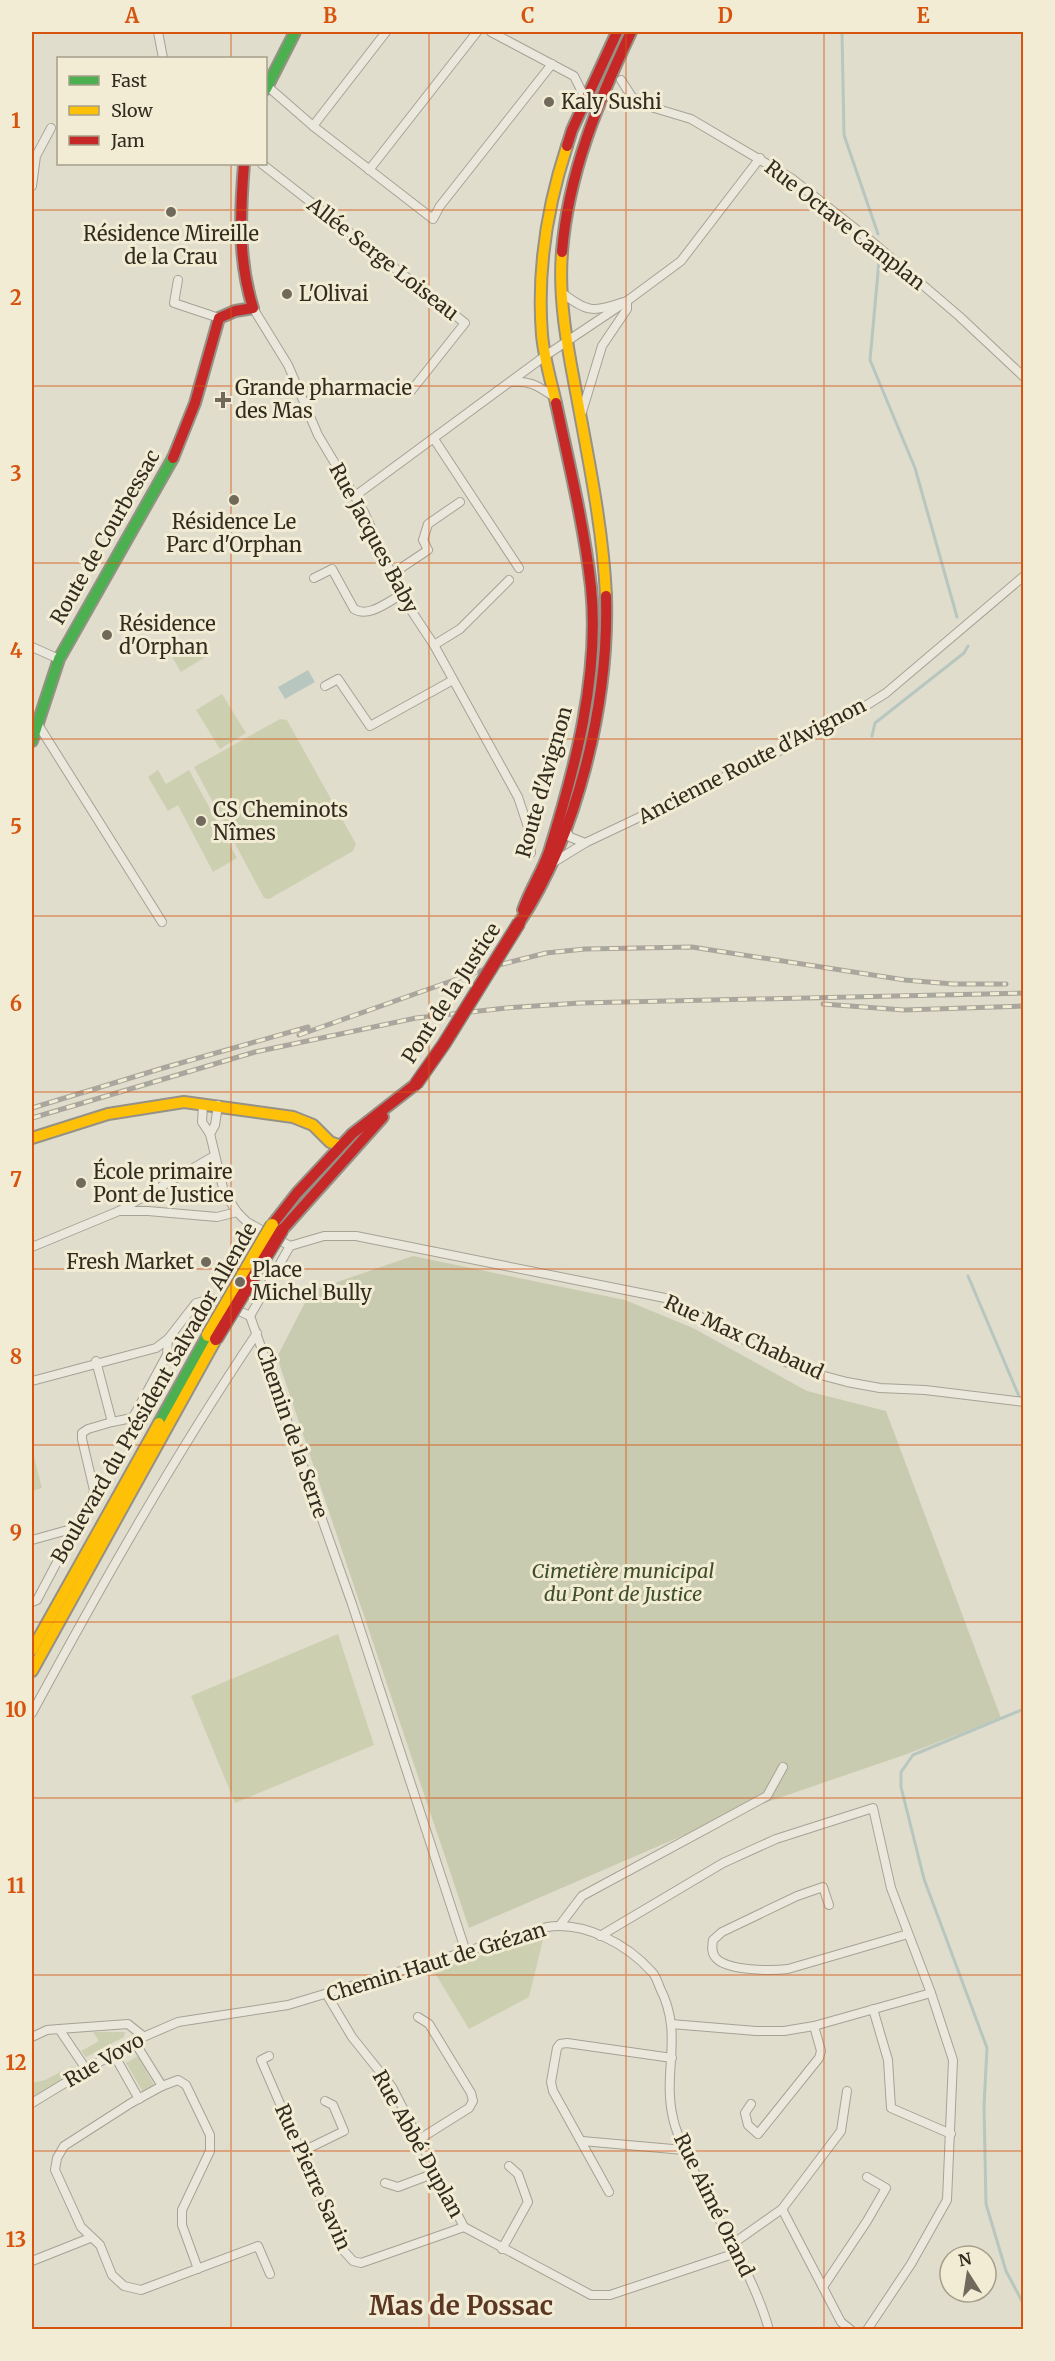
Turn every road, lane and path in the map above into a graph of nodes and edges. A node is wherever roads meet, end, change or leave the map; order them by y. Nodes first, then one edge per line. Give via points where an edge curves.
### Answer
1 (158, 32) edge
2 (295, 32) edge
3 (386, 32) edge
4 (477, 32) edge
5 (491, 32) edge
6 (617, 32) edge
7 (631, 32) edge
8 (163, 57) edge
9 (552, 64) junction
10 (621, 80) dead end
11 (267, 85) edge
12 (267, 88) edge
13 (585, 98) junction
14 (313, 126) junction
15 (51, 128) dead end
16 (760, 158) junction
17 (244, 165) edge
18 (263, 165) edge
19 (369, 170) junction
20 (32, 186) edge
21 (178, 280) dead end
22 (561, 292) junction
23 (627, 302) junction
24 (253, 308) junction
25 (219, 318) junction
26 (568, 342) junction
27 (545, 356) junction
28 (1023, 377) edge
29 (511, 382) junction
30 (411, 391) dead end
31 (554, 396) junction
32 (580, 417) junction
33 (434, 439) junction
34 (355, 496) junction
35 (460, 502) dead end
36 (519, 568) dead end
37 (392, 574) junction
38 (1023, 576) edge
39 (314, 578) dead end
40 (509, 580) dead end
41 (401, 595) junction
42 (434, 645) junction
43 (32, 647) edge
44 (58, 658) junction
45 (453, 680) junction
46 (325, 686) dead end
47 (37, 723) junction
48 (32, 741) edge
49 (565, 829) junction
50 (585, 843) junction
51 (531, 853) dead end
52 (551, 865) junction
53 (162, 922) dead end
54 (519, 923) junction
55 (416, 1084) junction
56 (203, 1104) junction
57 (218, 1106) junction
58 (210, 1134) junction
59 (32, 1138) edge
60 (340, 1146) junction
61 (356, 1148) junction
62 (214, 1156) junction
63 (144, 1198) junction
64 (119, 1211) junction
65 (148, 1211) junction
66 (237, 1212) junction
67 (277, 1228) junction
68 (290, 1246) junction
69 (32, 1247) edge
70 (250, 1316) junction
71 (257, 1333) junction
72 (212, 1337) junction
73 (168, 1339) junction
74 (97, 1361) junction
75 (32, 1381) edge
76 (1023, 1402) edge
77 (112, 1422) junction
78 (75, 1528) junction
79 (32, 1540) edge
80 (32, 1602) edge
81 (32, 1650) edge
82 (32, 1670) edge
83 (32, 1713) edge
84 (783, 1767) dead end
85 (828, 1905) dead end
86 (560, 1925) junction
87 (908, 1934) junction
88 (600, 1936) junction
89 (466, 1952) junction
90 (931, 1992) junction
91 (327, 1995) junction
92 (873, 2009) junction
93 (418, 2017) dead end
94 (178, 2022) joint
95 (671, 2024) junction
96 (814, 2026) junction
97 (60, 2029) junction
98 (143, 2036) junction
99 (32, 2037) edge
100 (134, 2041) junction
101 (113, 2054) junction
102 (269, 2056) dead end
103 (672, 2058) junction
104 (86, 2069) junction
105 (162, 2086) junction
106 (847, 2091) dead end
107 (140, 2099) junction
108 (325, 2101) dead end
109 (32, 2103) edge
110 (751, 2104) dead end
111 (951, 2134) junction
112 (418, 2140) junction
113 (582, 2141) junction
114 (684, 2150) junction
115 (301, 2152) junction
116 (509, 2166) dead end
117 (435, 2173) junction
118 (867, 2177) dead end
119 (385, 2183) dead end
120 (609, 2192) dead end
121 (782, 2209) junction
122 (464, 2227) junction
123 (90, 2238) junction
124 (731, 2246) junction
125 (502, 2248) junction
126 (736, 2253) junction
127 (32, 2261) edge
128 (198, 2269) junction
129 (270, 2274) dead end
130 (823, 2287) junction
131 (769, 2330) edge
132 (851, 2330) edge
133 (867, 2330) edge

1 - 8 street
2 - 11 main road
3 - 14 street
4 - 19 street
5 - 9 street
6 - 13 main road, Route d'Avignon
7 - 22 main road, Route d'Avignon via 594,117 578,167 562,240
9 - 13 street via 574,76
9 - 19 street via 433,219
10 - 16 street, Rue Octave Camplan via 632,97 691,119
12 - 14 street
13 - 27 main road, Route d'Avignon via 559,170 547,223 540,293
14 - 19 street
15 - 20 street via 36,156
16 - 23 street via 681,261
16 - 28 street, Rue Octave Camplan via 791,177 876,245
17 - 24 main road via 239,215 247,292
18 - 30 street, Allée Serge Loiseau via 465,323
21 - 25 street via 174,303
22 - 23 street via 594,311
22 - 26 main road, Route d'Avignon
23 - 26 street
23 - 32 street via 627,309 596,360
24 - 25 main road
24 - 34 street, Rue Jacques Baby via 284,357 318,435
25 - 44 main road, Route de Courbessac via 195,403 169,468
26 - 27 street
26 - 32 main road, Route d'Avignon
27 - 29 street
27 - 31 main road, Route d'Avignon
29 - 31 street via 535,384
29 - 33 street
31 - 54 main road, Route d'Avignon via 584,536 592,639 587,700 571,769 548,854
32 - 49 main road, Route d'Avignon via 601,535 605,632 601,692
33 - 34 street
33 - 36 street
34 - 37 street, Rue Jacques Baby
35 - 37 street via 428,524 423,540 428,550
37 - 41 street, Rue Jacques Baby
38 - 50 street, Ancienne Route d'Avignon via 886,693 838,723
39 - 41 street via 332,569 359,612 366,613
40 - 42 street via 460,629
41 - 42 street, Rue Jacques Baby
42 - 45 street, Rue Jacques Baby
43 - 44 street
44 - 47 main road, Route de Courbessac
45 - 46 street via 370,726 338,679
45 - 51 street, Rue Jacques Baby via 518,797
47 - 48 main road, Route de Courbessac
47 - 53 street
49 - 50 street via 570,837
49 - 52 main road, Route d'Avignon
50 - 52 street, Ancienne Route d'Avignon
52 - 54 main road, Route d'Avignon
54 - 55 main road, Pont de la Justice, bridge
55 - 60 main road, Boulevard du Président Salvador Allende
55 - 61 main road, Boulevard du Président Salvador Allende
56 - 57 main road
56 - 58 street via 202,1122
56 - 59 main road via 174,1103 108,1114
57 - 58 street
57 - 60 main road via 299,1119
58 - 62 street
60 - 61 main road
60 - 67 main road, Boulevard du Président Salvador Allende via 297,1193
61 - 67 main road, Boulevard du Président Salvador Allende
62 - 63 street
62 - 66 street via 224,1192
63 - 64 street
63 - 65 street
64 - 65 street
64 - 69 street
65 - 66 street via 217,1217
66 - 68 street via 247,1222
67 - 72 main road, Boulevard du Président Salvador Allende, bridge
68 - 70 street
68 - 76 street, Rue Max Chabaud via 324,1236 356,1236 665,1298 786,1362 817,1374 880,1388
70 - 71 street
70 - 73 street via 213,1299 196,1303
71 - 83 street, Chemin de la Serre via 94,1599
71 - 89 street, Chemin de la Serre via 352,1604
72 - 81 main road, Boulevard du Président Salvador Allende
72 - 82 main road, Boulevard du Président Salvador Allende
73 - 74 street via 156,1348
73 - 77 street via 167,1354 135,1414
74 - 75 street
74 - 77 street
77 - 78 street via 82,1433 94,1490
78 - 79 street
78 - 80 street via 37,1600
84 - 86 street, Chemin Haut de Grézan via 767,1796 582,1896
85 - 87 street via 823,1887 796,1896 722,1932 713,1940 711,1950 724,1964 770,1971
86 - 88 street, Rue Aimé Orand
86 - 89 street, Chemin Haut de Grézan
87 - 88 street via 891,1888 873,1808 776,1839 723,1863
87 - 90 street
88 - 95 street, Rue Aimé Orand via 653,1973
89 - 91 street, Chemin Haut de Grézan
90 - 92 street
90 - 111 street via 952,2060
91 - 94 street, Chemin Haut de Grézan via 288,2006
91 - 112 street, Rue Abbé Duplan via 352,2037 392,2087
92 - 96 street
92 - 111 street via 888,2060 891,2108
93 - 112 street via 429,2024 473,2102
94 - 98 street, Rue Vovo
95 - 96 street via 756,2031
95 - 103 street, Rue Aimé Orand
96 - 110 street via 821,2051 819,2058 758,2134 748,2125 745,2113
97 - 98 street via 128,2024
97 - 99 street
97 - 104 street
98 - 100 street, Rue Vovo
100 - 101 street, Rue Vovo
100 - 105 street
101 - 104 street, Rue Vovo
101 - 107 street
102 - 115 street, Rue Pierre Savin via 261,2060
103 - 113 street via 567,2043 559,2046 552,2087
103 - 114 street, Rue Aimé Orand via 668,2092
104 - 109 street, Rue Vovo
105 - 107 street
105 - 128 street via 178,2080 186,2085 210,2135 210,2151 182,2210 182,2225
106 - 121 street via 841,2131
107 - 123 street via 64,2146 57,2158 55,2170
108 - 115 street via 333,2105 344,2131
111 - 133 street via 947,2199 911,2264
112 - 117 street, Rue Abbé Duplan
113 - 114 street
113 - 120 street
114 - 124 street, Rue Aimé Orand
115 - 122 street, Rue Pierre Savin via 344,2251 353,2261 361,2263
116 - 125 street via 518,2174 528,2202
117 - 119 street via 398,2187
117 - 122 street, Rue Abbé Duplan
118 - 130 street via 886,2188
121 - 124 street
121 - 130 street
122 - 125 street, Rue Abbé Duplan
123 - 127 street
123 - 128 street via 100,2245 112,2275 124,2286 141,2290
124 - 126 street, Rue Aimé Orand
125 - 126 street, Rue Abbé Duplan via 591,2295 600,2296
126 - 131 street, Rue Aimé Orand via 764,2309
128 - 129 street via 258,2246
130 - 132 street via 841,2322

